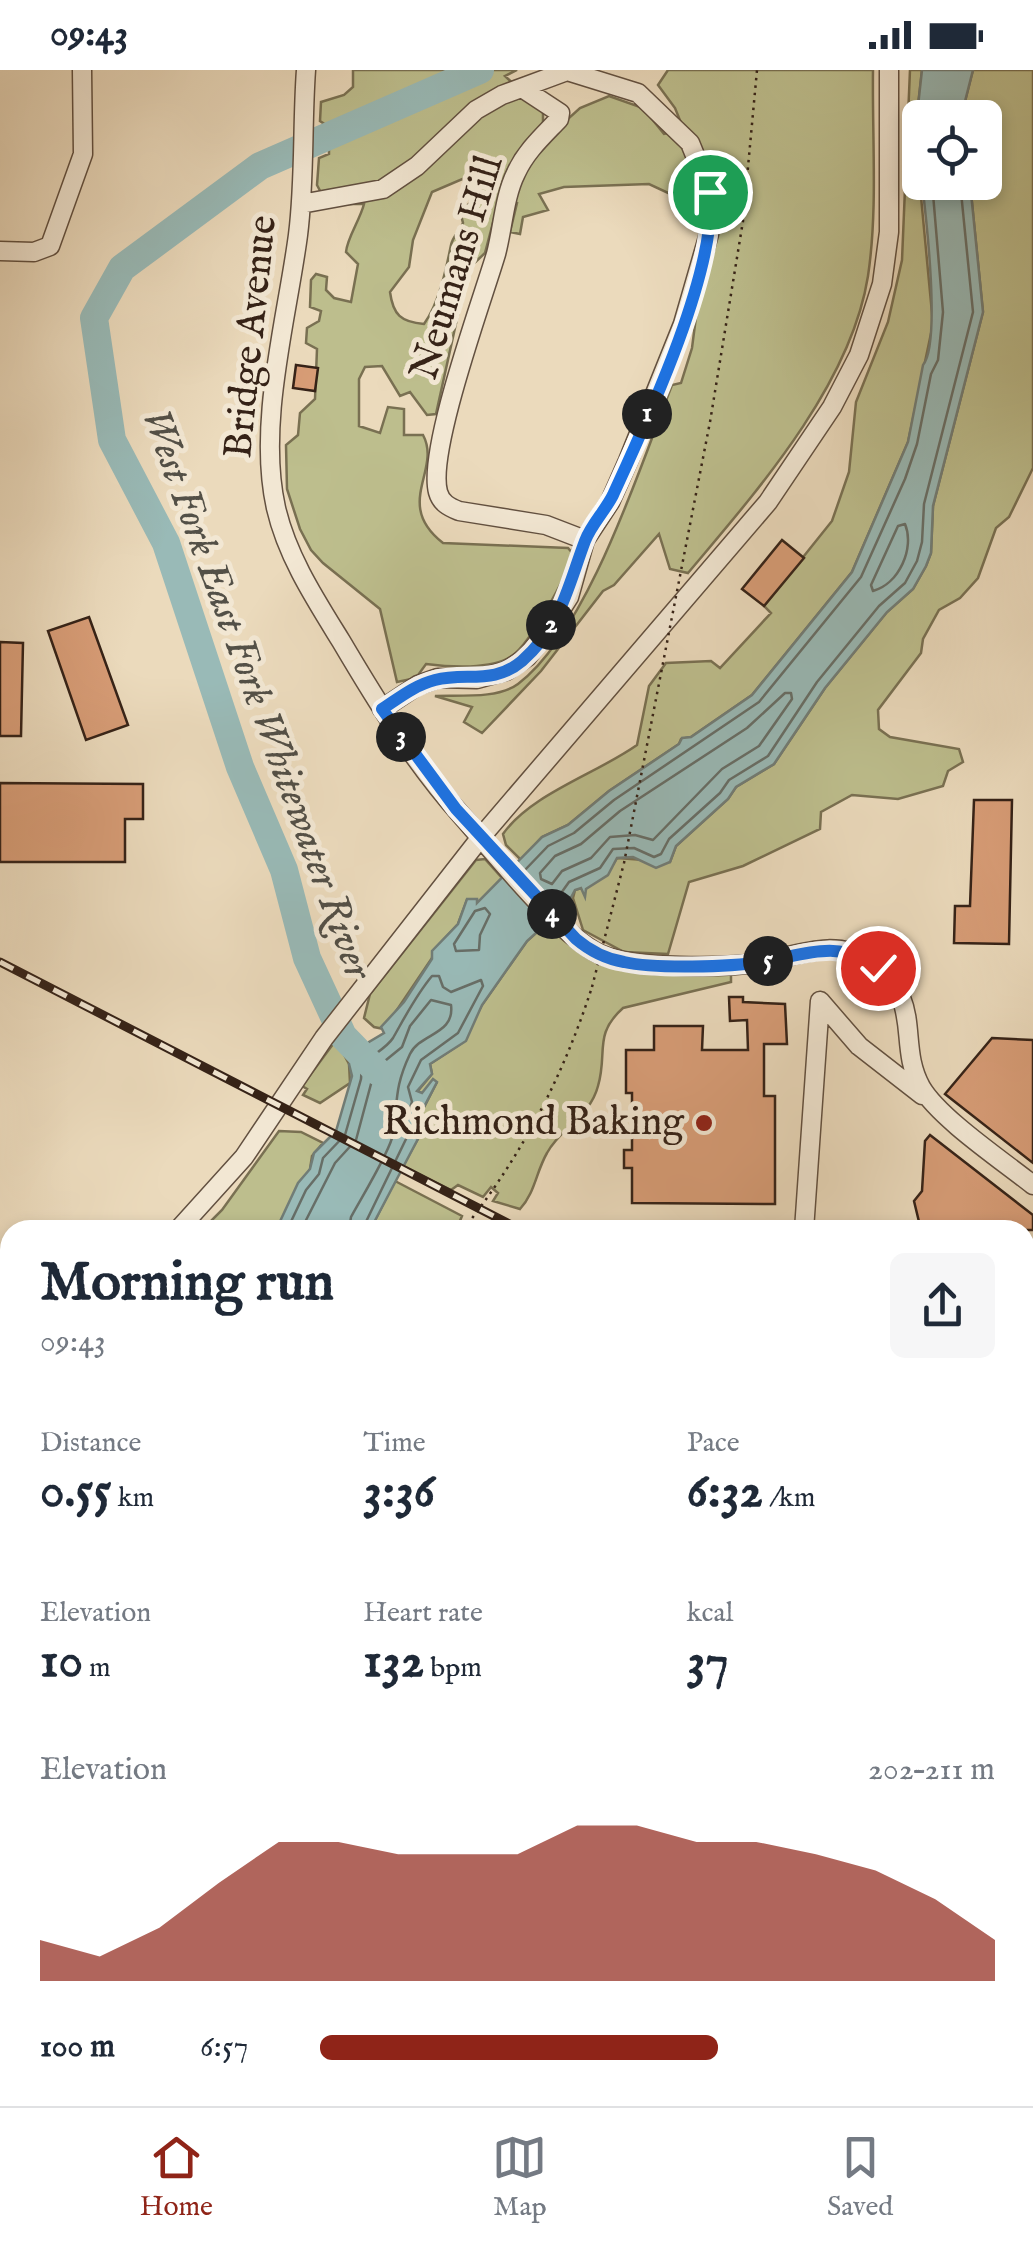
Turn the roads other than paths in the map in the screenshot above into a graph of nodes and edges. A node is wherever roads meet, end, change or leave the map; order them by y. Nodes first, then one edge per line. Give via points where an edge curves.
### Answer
1 (82, 70) edge
2 (306, 70) edge
3 (888, 70) edge
4 (522, 88) junction
5 (301, 204) junction
6 (0, 251) edge
7 (586, 540) junction
8 (382, 709) junction
9 (487, 844) junction
10 (930, 1102) junction
11 (1033, 1185) edge
12 (187, 1220) edge
13 (805, 1220) edge

1 - 6 street via 82,154 50,246
2 - 5 street, Bridge Avenue
3 - 9 street via 886,258 876,309 848,376 768,502
4 - 5 street via 476,110 383,189
4 - 7 street, Neumans Hill via 560,113 514,176 437,466 440,498 459,512 546,525
4 - 7 street via 568,71 638,93 690,143 710,192 709,234 687,311 628,461
5 - 8 street, Bridge Avenue via 271,427 276,506 294,559
7 - 8 street via 569,597 516,666 477,679 438,678
8 - 9 street, Bridge Avenue
9 - 10 street, Bridge Avenue via 576,939 598,953 637,964 752,963 824,949 866,959 902,999 916,1074
9 - 12 street via 367,982 244,1157
10 - 11 street
10 - 13 street via 859,1046 820,1000

